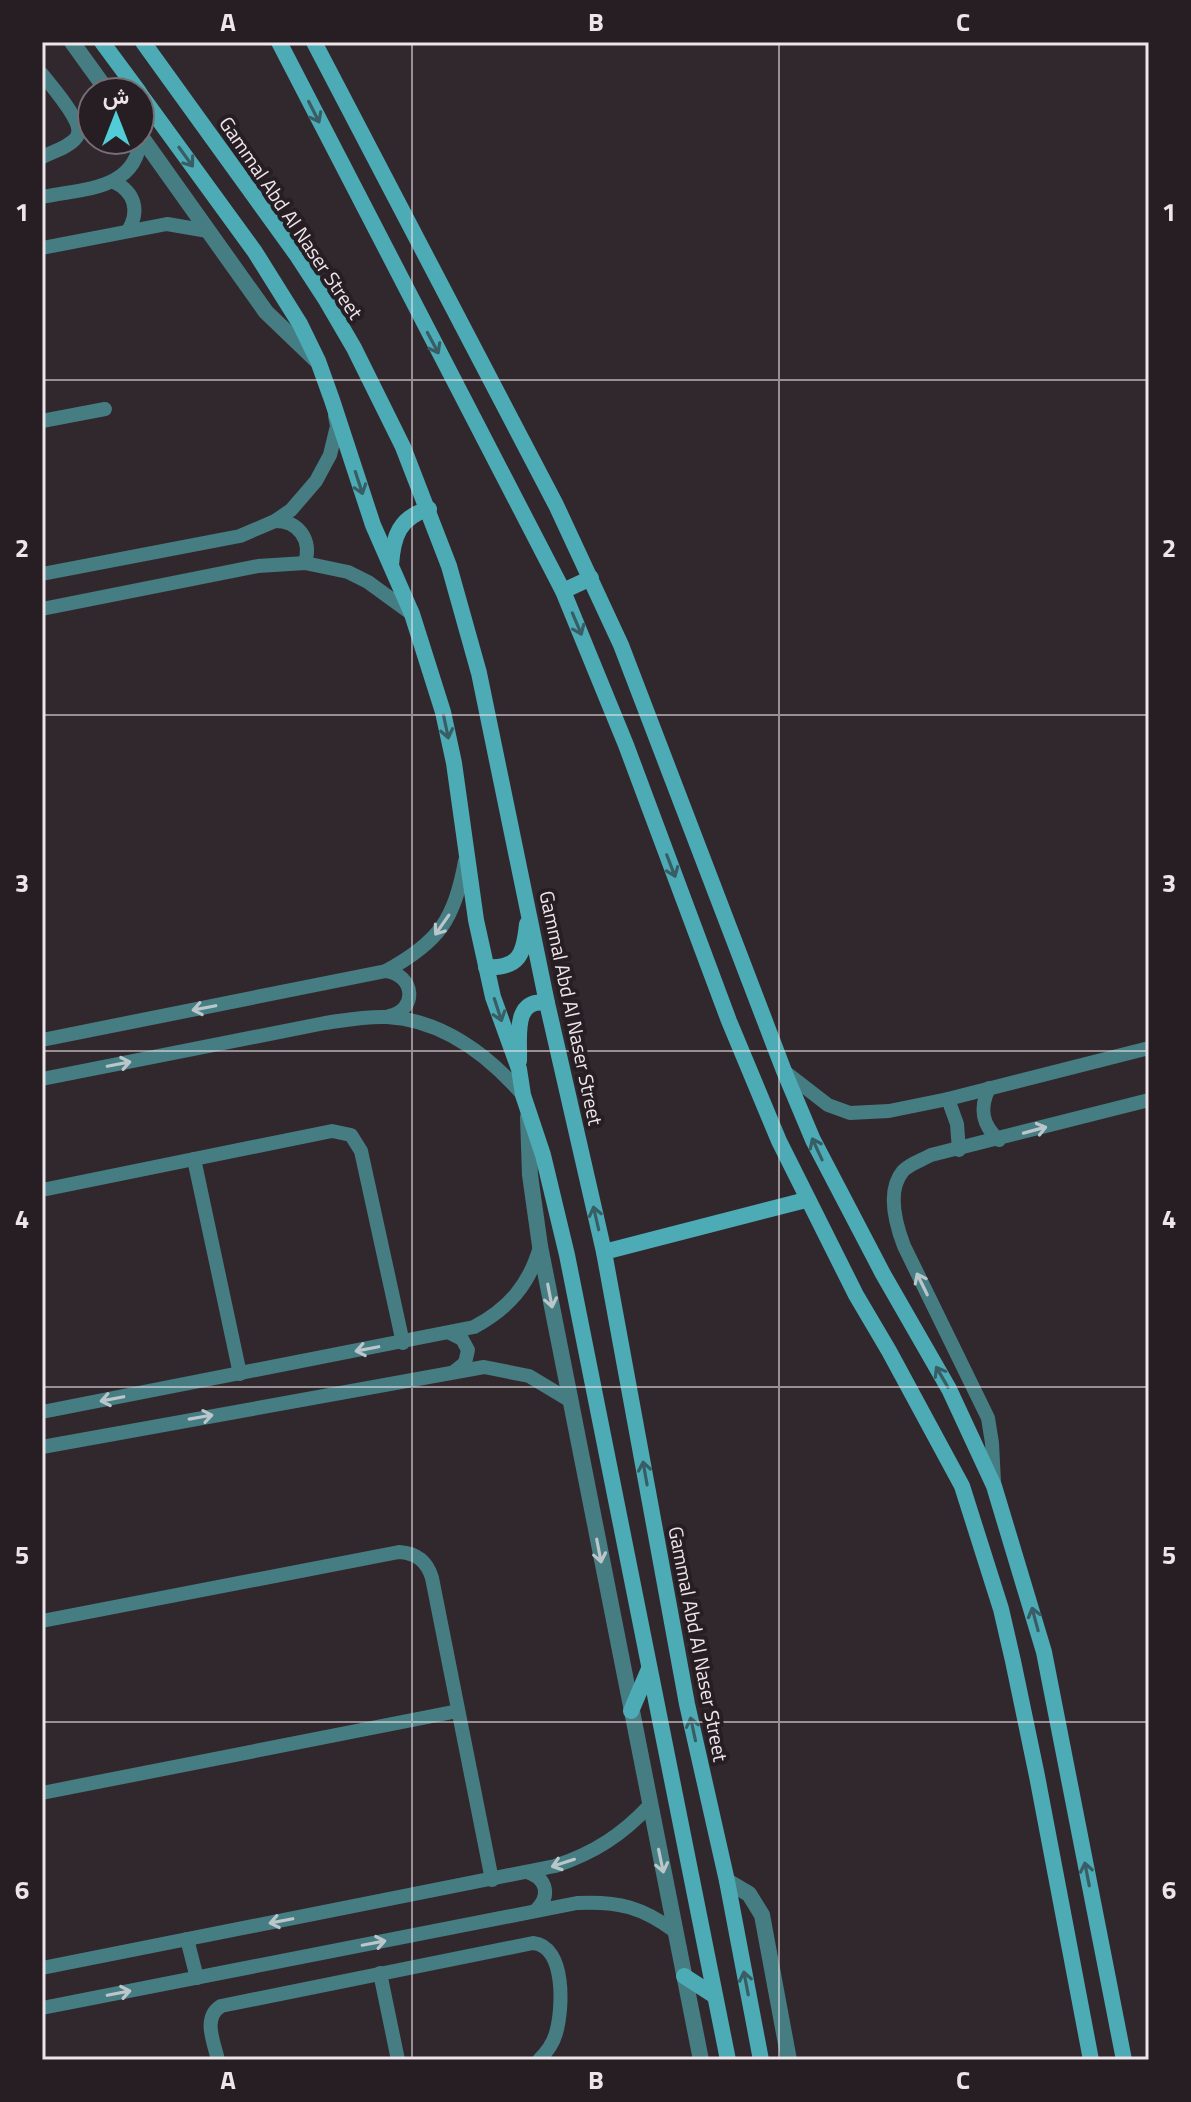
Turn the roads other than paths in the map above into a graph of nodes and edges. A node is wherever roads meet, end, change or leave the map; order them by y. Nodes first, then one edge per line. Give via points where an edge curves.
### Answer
1 (72, 42) edge
2 (102, 42) edge
3 (279, 42) edge
4 (314, 42) edge
5 (149, 47) edge
6 (42, 74) edge
7 (96, 76) edge
8 (127, 76) edge
9 (156, 117) edge
10 (138, 156) edge
11 (154, 156) edge
12 (42, 157) edge
13 (114, 182) junction
14 (42, 197) edge
15 (128, 231) junction
16 (208, 231) junction
17 (42, 248) edge
18 (318, 361) junction
19 (332, 400) junction
20 (105, 409) dead end
21 (42, 421) edge
22 (429, 509) junction
23 (275, 521) junction
24 (305, 563) junction
25 (391, 570) junction
26 (42, 574) edge
27 (591, 578) junction
28 (563, 591) junction
29 (42, 609) edge
30 (412, 614) junction
31 (467, 853) junction
32 (529, 911) junction
33 (486, 967) junction
34 (386, 971) junction
35 (547, 1003) junction
36 (388, 1017) junction
37 (42, 1040) edge
38 (1149, 1048) edge
39 (519, 1069) junction
40 (784, 1071) junction
41 (42, 1079) edge
42 (989, 1088) junction
43 (948, 1099) junction
44 (1149, 1100) edge
45 (526, 1101) junction
46 (999, 1140) junction
47 (959, 1150) junction
48 (194, 1159) junction
49 (42, 1190) edge
50 (806, 1200) junction
51 (540, 1246) junction
52 (604, 1252) junction
53 (450, 1333) junction
54 (403, 1343) junction
55 (455, 1371) junction
56 (240, 1374) junction
57 (569, 1400) junction
58 (42, 1412) edge
59 (42, 1447) edge
60 (994, 1486) junction
61 (42, 1621) edge
62 (649, 1667) junction
63 (458, 1711) junction
64 (631, 1711) junction
65 (42, 1793) edge
66 (650, 1805) junction
67 (527, 1872) junction
68 (492, 1880) junction
69 (727, 1881) junction
70 (1093, 1905) junction
71 (1061, 1908) junction
72 (536, 1910) junction
73 (676, 1932) junction
74 (187, 1939) junction
75 (1104, 1962) junction
76 (1072, 1967) junction
77 (42, 1968) edge
78 (380, 1973) junction
79 (684, 1976) junction
80 (197, 1978) junction
81 (715, 1996) junction
82 (42, 2008) edge
83 (218, 2060) edge
84 (398, 2060) edge
85 (539, 2060) edge
86 (701, 2060) edge
87 (728, 2060) edge
88 (761, 2060) edge
89 (789, 2060) edge
90 (1091, 2060) edge
91 (1124, 2060) edge

1 - 7 street
2 - 8 main road
3 -> 28 main road
4 - 27 main road
5 - 22 main road, Gammal Abd Al Naser Street via 326,300 380,397
6 - 12 street via 79,131 75,140
9 -> 18 main road via 279,287
10 - 13 street
11 - 16 street
13 - 14 street
13 - 15 street via 134,202
15 - 16 street via 167,224
15 - 17 street
16 - 18 street via 266,312
18 - 19 main road
19 - 23 street via 337,426 330,455 305,496
19 -> 25 main road
20 - 21 street
22 - 25 main road via 400,525
22 - 32 main road, Gammal Abd Al Naser Street via 479,673
23 - 24 street via 300,529 308,545
23 - 26 street via 240,536
24 - 29 street via 258,566
24 - 30 street via 358,577
25 - 30 main road
27 - 28 main road
27 - 40 main road
28 -> 50 main road via 754,1082
30 -> 31 main road via 443,712
31 - 33 main road
31 -> 34 street via 459,896 447,920 431,941
32 - 33 main road via 516,961
32 - 35 main road, Gammal Abd Al Naser Street
33 -> 39 main road
34 - 36 street via 401,976 410,989 403,1011
34 -> 37 street
35 - 39 main road via 530,1003 523,1009
52 -> 35 main road, Gammal Abd Al Naser Street
41 -> 36 street via 325,1023
36 - 45 street via 447,1033 474,1048 497,1065
38 - 42 street
39 - 45 main road
40 - 43 street via 828,1105 850,1113
60 -> 40 main road via 949,1389 829,1173
42 - 43 street
42 - 46 street via 985,1122
43 - 47 street
46 -> 44 street
45 - 51 street
45 - 62 main road via 567,1255
46 - 47 street
60 -> 47 street via 988,1418 895,1222 896,1184 905,1169 931,1155
48 - 49 street
48 - 54 street via 332,1131 351,1135 361,1151
48 - 56 street
50 - 52 main road
50 - 71 main road via 962,1486 1001,1609
51 - 53 street via 534,1267 510,1303 474,1327
51 -> 57 street
69 -> 52 main road, Gammal Abd Al Naser Street via 687,1704
53 - 54 street
53 - 55 street via 468,1350 465,1363
54 -> 56 street
55 - 57 street via 507,1370 529,1376
59 -> 55 street
56 -> 58 street
57 -> 64 street
70 -> 60 main road via 1044,1652
61 - 63 street via 409,1553 430,1572
62 - 64 main road
62 - 81 main road
63 - 65 street
63 - 68 street
64 - 66 street
66 -> 67 street via 630,1826 582,1857
66 -> 73 street
67 - 68 street
67 - 72 street via 539,1877 545,1888
68 -> 74 street
88 -> 69 main road, Gammal Abd Al Naser Street
69 - 89 street via 749,1894 762,1915
70 - 71 main road via 1081,1917 1068,1916
70 - 75 main road
71 - 76 main road
72 - 73 street via 604,1901 655,1916
80 -> 72 street
73 - 79 street
74 - 77 street
74 - 80 street
75 - 76 main road via 1085,1953
75 - 91 main road
76 - 90 main road
78 - 83 street via 216,2008 210,2022
78 - 84 street
78 - 85 street via 526,1944 546,1946 554,1955 560,1998 556,2033
79 - 81 main road
79 - 86 street
82 -> 80 street
81 - 87 main road

